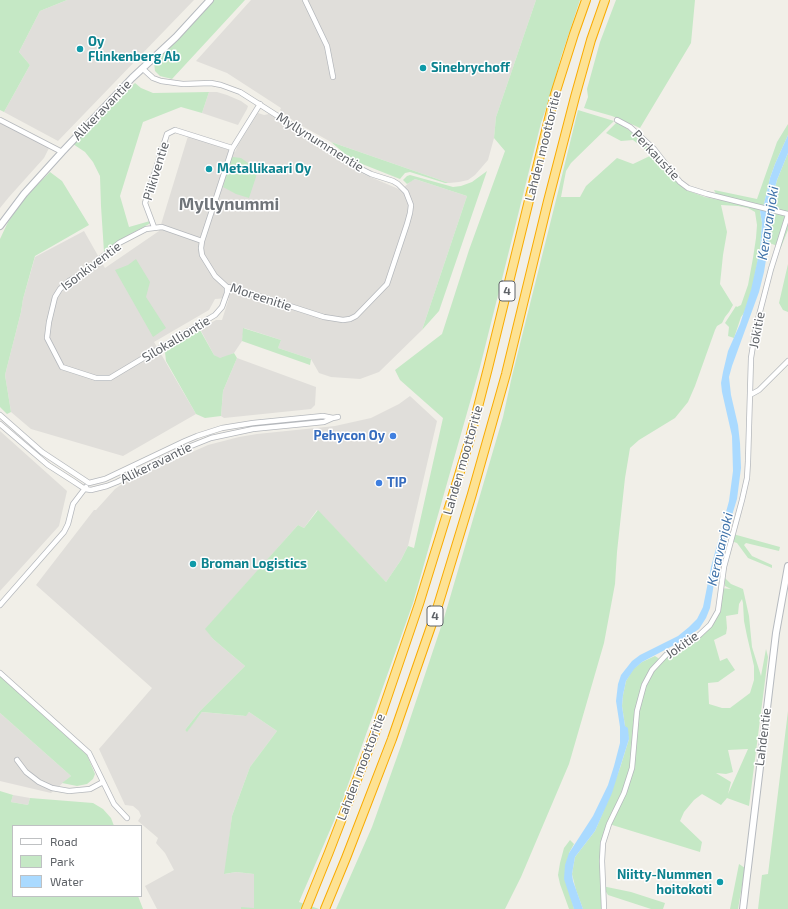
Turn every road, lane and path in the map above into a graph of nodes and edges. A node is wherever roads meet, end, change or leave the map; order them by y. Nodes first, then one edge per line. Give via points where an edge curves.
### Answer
1 (210, 0) edge
2 (305, 0) edge
3 (586, 0) edge
4 (605, 0) edge
5 (142, 68) junction
6 (333, 77) dead end
7 (260, 104) junction
8 (0, 120) edge
9 (616, 120) dead end
10 (232, 148) junction
11 (62, 152) junction
12 (788, 215) edge
13 (0, 226) edge
14 (154, 227) junction
15 (202, 240) junction
16 (387, 284) joint
17 (227, 287) junction
18 (788, 361) edge
19 (110, 378) joint
20 (750, 395) junction
21 (0, 415) edge
22 (338, 417) dead end
23 (333, 418) junction
24 (0, 424) edge
25 (89, 483) junction
26 (85, 489) junction
27 (788, 566) edge
28 (0, 605) edge
29 (0, 673) edge
30 (17, 760) dead end
31 (103, 782) junction
32 (127, 818) dead end
33 (306, 909) edge
34 (325, 909) edge
35 (604, 909) edge
36 (743, 909) edge

1 - 5 main road, Alikeravantie via 176,37
2 - 6 street via 327,46
3 - 33 highway, Lahden moottoritie / 4 via 554,100 490,361 453,495 375,733
4 - 34 highway, Lahden moottoritie / 4 via 575,97 486,448 436,612 392,740
5 - 7 street, Myllynummentie via 153,78 161,81 221,84
5 - 11 main road, Alikeravantie
7 - 10 street, Moreenitie
7 - 16 street, Myllynummentie via 353,165 393,181 406,192 411,205 408,224
8 - 11 street
9 - 12 street, Perkaustie via 630,127 654,149 680,182 688,188
10 - 14 street, Piikiventie via 176,130 167,134 145,203
10 - 15 street, Moreenitie
11 - 13 main road, Alikeravantie via 24,194
12 - 20 street, Jokitie via 756,327 751,358
14 - 15 street via 162,227
14 - 19 street, Isonkiventie via 119,243 88,271 69,281 55,297 47,338 62,367 96,378
15 - 17 street, Moreenitie via 202,255 215,276
16 - 17 street, Moreenitie via 356,316 343,320 324,317
17 - 19 street, Silokalliontie via 222,307 215,315
18 - 20 street via 759,390
20 - 35 street, Jokitie via 747,478 724,567 718,611 710,624 695,639 666,655 652,670 644,684 637,711 632,768 603,843
21 - 25 street via 42,452
22 - 23 street, Alikeravantie
23 - 25 street, Alikeravantie via 323,416 222,428 185,441 105,479
23 - 26 street, Alikeravantie via 324,422 253,429 211,438 107,486
24 - 26 street via 48,465
25 - 26 street
26 - 28 street via 73,504 64,532
27 - 36 main road, Lahdentie via 776,633
29 - 31 street via 89,752
30 - 31 street via 26,772 52,788 69,792 90,789
31 - 32 street via 114,804

